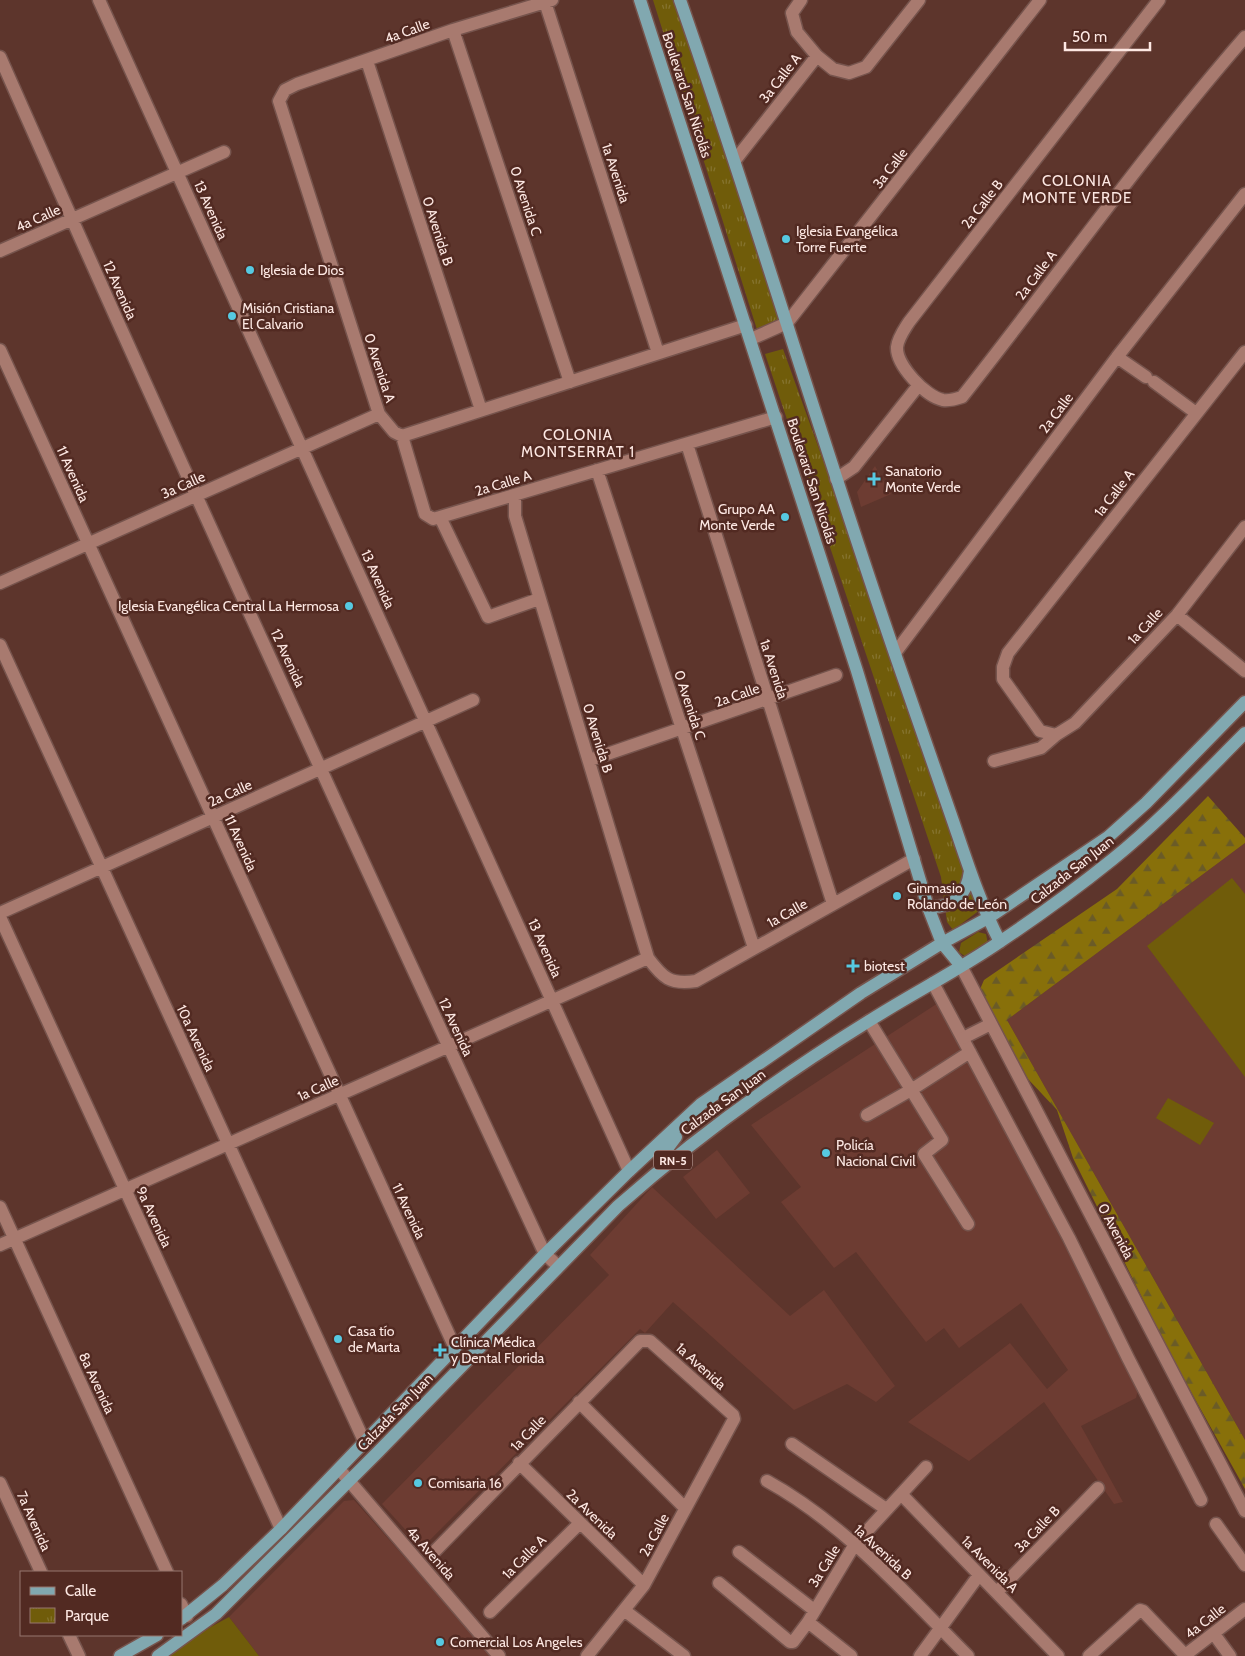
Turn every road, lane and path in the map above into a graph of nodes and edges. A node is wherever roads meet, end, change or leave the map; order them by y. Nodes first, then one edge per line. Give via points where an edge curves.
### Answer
1 (99, 0) edge
2 (640, 0) edge
3 (680, 0) edge
4 (801, 0) edge
5 (919, 0) edge
6 (1040, 0) edge
7 (1159, 0) edge
8 (548, 1) edge
9 (453, 30) junction
10 (1245, 36) edge
11 (817, 56) junction
12 (0, 57) edge
13 (368, 61) junction
14 (279, 101) joint
15 (224, 152) dead end
16 (736, 159) junction
17 (177, 173) junction
18 (1245, 194) edge
19 (72, 220) junction
20 (0, 252) edge
21 (787, 323) junction
22 (746, 325) junction
23 (751, 339) junction
24 (0, 350) edge
25 (1245, 352) edge
26 (658, 353) junction
27 (1117, 357) junction
28 (570, 382) junction
29 (918, 386) junction
30 (481, 410) junction
31 (1196, 413) junction
32 (379, 414) junction
33 (776, 417) junction
34 (402, 436) junction
35 (687, 444) junction
36 (302, 448) junction
37 (597, 470) junction
38 (836, 478) junction
39 (197, 495) junction
40 (515, 495) junction
41 (440, 517) junction
42 (1245, 527) edge
43 (88, 544) junction
44 (0, 583) edge
45 (539, 599) junction
46 (1177, 615) junction
47 (0, 645) edge
48 (894, 653) junction
49 (1245, 671) edge
50 (836, 675) dead end
51 (473, 700) dead end
52 (768, 700) junction
53 (1245, 702) edge
54 (426, 721) junction
55 (682, 729) junction
56 (1245, 733) edge
57 (1056, 735) junction
58 (590, 760) junction
59 (994, 761) dead end
60 (322, 768) junction
61 (212, 817) junction
62 (914, 859) junction
63 (102, 867) junction
64 (970, 871) junction
65 (833, 904) junction
66 (928, 907) junction
67 (0, 915) edge
68 (988, 918) junction
69 (942, 942) junction
70 (1000, 942) junction
71 (754, 948) junction
72 (648, 958) junction
73 (961, 966) junction
74 (672, 981) joint
75 (933, 983) junction
76 (552, 1001) junction
77 (869, 1020) junction
78 (991, 1024) junction
79 (963, 1038) junction
80 (448, 1046) junction
81 (970, 1052) junction
82 (912, 1090) junction
83 (339, 1095) junction
84 (701, 1104) junction
85 (867, 1115) dead end
86 (228, 1144) junction
87 (664, 1167) junction
88 (629, 1171) junction
89 (125, 1189) junction
90 (0, 1207) edge
91 (968, 1224) dead end
92 (14, 1238) junction
93 (0, 1245) edge
94 (545, 1254) junction
95 (558, 1266) junction
96 (645, 1339) joint
97 (455, 1348) junction
98 (578, 1402) junction
99 (734, 1419) joint
100 (387, 1420) junction
101 (365, 1443) junction
102 (792, 1444) dead end
103 (378, 1452) junction
104 (519, 1463) junction
105 (926, 1467) dead end
106 (339, 1469) junction
107 (349, 1480) junction
108 (767, 1481) dead end
109 (0, 1482) edge
110 (1098, 1488) dead end
111 (901, 1494) junction
112 (1201, 1500) dead end
113 (685, 1508) junction
114 (886, 1510) junction
115 (1245, 1511) edge
116 (579, 1524) junction
117 (1216, 1524) dead end
118 (281, 1529) junction
119 (855, 1544) junction
120 (435, 1551) dead end
121 (739, 1552) dead end
122 (1245, 1565) edge
123 (41, 1571) edge
124 (167, 1571) edge
125 (979, 1575) junction
126 (719, 1583) dead end
127 (644, 1585) junction
128 (998, 1592) junction
129 (1245, 1609) edge
130 (624, 1610) junction
131 (814, 1610) junction
132 (490, 1612) dead end
133 (183, 1613) edge
134 (808, 1622) junction
135 (940, 1628) junction
136 (1214, 1634) junction
137 (69, 1636) edge
138 (154, 1636) edge
139 (79, 1656) edge
140 (120, 1656) edge
141 (158, 1656) edge
142 (499, 1656) edge
143 (587, 1656) edge
144 (684, 1656) edge
145 (851, 1656) edge
146 (920, 1656) edge
147 (968, 1656) edge
148 (1058, 1656) edge
149 (1089, 1656) edge
150 (1185, 1656) edge
151 (1230, 1656) edge

1 - 17 street, 13 Avenida
2 - 22 main road, Boulevard San Nicolás
3 - 16 main road, Boulevard San Nicolás
4 - 11 street via 792,13 794,26
5 - 11 street, 3a Calle A via 866,67 842,72
6 - 21 street, 3a Calle
7 - 29 street, 2a Calle B via 909,322 897,348
8 - 9 street, 4a Calle
8 - 26 street, 1a Avenida
9 - 13 street, 4a Calle
9 - 28 street, 0 Avenida C
10 - 29 street, 2a Calle A via 1095,223 962,397 952,401 941,400
11 - 16 street, 3a Calle A
12 - 19 street, 12 Avenida
13 - 14 street, 4a Calle via 297,84 285,90
13 - 30 street, 0 Avenida B
14 - 32 street, 0 Avenida A
15 - 17 street, 4a Calle
16 - 21 main road, Boulevard San Nicolás
17 - 19 street, 4a Calle
17 - 36 street, 13 Avenida
18 - 27 street, 2a Calle
19 - 20 street, 4a Calle
19 - 39 street, 12 Avenida
21 - 23 street, 3a Calle
21 - 38 main road, Boulevard San Nicolás
22 - 23 main road, Boulevard San Nicolás
22 - 26 street
23 - 33 main road, Boulevard San Nicolás
24 - 43 street, 11 Avenida
25 - 31 street, 1a Calle A
26 - 28 street
27 - 31 street
27 - 48 street, 2a Calle
28 - 30 street
29 - 38 street via 854,467
30 - 34 street
31 - 57 street, 1a Calle A via 1008,653 1003,678 1040,731
32 - 34 street, 0 Avenida A via 394,432
32 - 36 street, 3a Calle
33 - 35 street, 2a Calle A
33 - 62 main road, Boulevard San Nicolás
34 - 41 street via 425,514 433,519
35 - 37 street, 2a Calle A
35 - 52 street, 1a Avenida
36 - 39 street, 3a Calle
36 - 54 street, 13 Avenida
37 - 40 street, 2a Calle A
37 - 55 street, 0 Avenida C
38 - 48 main road, Boulevard San Nicolás
39 - 43 street, 3a Calle
39 - 60 street, 12 Avenida
40 - 41 street, 2a Calle A
40 - 45 street, 0 Avenida B via 515,516
41 - 45 street via 488,617
42 - 46 street, 1a Calle
43 - 44 street, 3a Calle
43 - 61 street, 11 Avenida
45 - 58 street, 0 Avenida B
46 - 49 street
46 - 57 street, 1a Calle via 1075,723
47 - 63 street, 10a Avenida
48 - 64 main road, Boulevard San Nicolás
50 - 52 street, 2a Calle
51 - 54 street, 2a Calle
52 - 55 street, 2a Calle
52 - 65 street, 1a Avenida
53 - 68 main road, Calzada San Juan / RN-5 via 1108,837
54 - 60 street, 2a Calle
54 - 76 street, 13 Avenida
55 - 58 street, 2a Calle
55 - 71 street, 0 Avenida C
56 - 70 main road, Calzada San Juan / RN-5 via 1114,858
57 - 59 street, 1a Calle via 1041,748
58 - 72 street, 0 Avenida B
60 - 61 street, 2a Calle
60 - 80 street, 12 Avenida
61 - 63 street, 2a Calle
61 - 83 street, 11 Avenida
62 - 65 street, 1a Calle
62 - 66 main road, Boulevard San Nicolás
63 - 67 street, 2a Calle
63 - 86 street, 10a Avenida
64 - 66 main road via 966,890 953,904 941,908
64 - 68 main road, Boulevard San Nicolás
65 - 71 street, 1a Calle
66 - 69 main road, Boulevard San Nicolás
67 - 89 street, 9a Avenida
68 - 69 main road, Calzada San Juan / RN-5
68 - 70 main road, Boulevard San Nicolás
69 - 73 main road, Boulevard San Nicolás
69 - 84 main road, Calzada San Juan / RN-5 via 861,993
70 - 73 main road, Calzada San Juan / RN-5
71 - 74 street, 1a Calle via 696,981
72 - 74 street, 0 Avenida B via 658,972
72 - 76 street, 1a Calle
73 - 75 main road, Calzada San Juan / RN-5
73 - 78 street, 0 Avenida
75 - 77 main road, Calzada San Juan / RN-5
75 - 79 street
76 - 80 street, 1a Calle
76 - 88 street, 13 Avenida
77 - 82 street
77 - 87 main road, Calzada San Juan / RN-5 via 732,1112
78 - 79 street
78 - 115 street, 0 Avenida
79 - 81 street
80 - 83 street, 1a Calle
80 - 94 street, 12 Avenida
81 - 82 street
81 - 112 street via 1069,1238
82 - 85 street
82 - 91 street via 942,1140 924,1154
83 - 86 street, 1a Calle
83 - 97 street, 11 Avenida
84 - 87 main road via 695,1121 675,1138 664,1153
84 - 88 main road, Calzada San Juan / RN-5
86 - 89 street, 1a Calle
86 - 101 street, 10a Avenida
87 - 95 main road, Calzada San Juan / RN-5 via 618,1206
88 - 94 main road, Calzada San Juan / RN-5
89 - 92 street, 1a Calle
89 - 118 street, 9a Avenida
90 - 92 street, 8a Avenida
92 - 93 street, 1a Calle
92 - 124 street, 8a Avenida
94 - 95 street, 12 Avenida
94 - 97 main road, Calzada San Juan / RN-5
95 - 103 main road, Calzada San Juan / RN-5
96 - 98 street, 1a Calle
96 - 99 street, 1a Avenida
97 - 100 main road, Calzada San Juan / RN-5
98 - 104 street, 1a Calle
98 - 113 street
99 - 113 street, 2a Calle
100 - 101 main road, Calzada San Juan / RN-5
100 - 103 main road
101 - 106 main road, Calzada San Juan / RN-5
102 - 114 street
103 - 107 main road, Calzada San Juan / RN-5
104 - 116 street, 2a Avenida
104 - 120 street, 1a Calle
105 - 111 street, 3a Calle
106 - 107 street, 4a Avenida
106 - 118 main road, Calzada San Juan / RN-5
107 - 141 main road, Calzada San Juan / RN-5 via 216,1614
107 - 142 street, 4a Avenida
108 - 119 street, 1a Avenida B via 794,1496
109 - 123 street, 7a Avenida
110 - 128 street, 3a Calle B
111 - 114 street, 3a Calle
111 - 125 street, 1a Avenida A
113 - 127 street, 2a Calle
114 - 119 street, 3a Calle
116 - 127 street, 2a Avenida
116 - 132 street, 1a Calle A
117 - 122 street
118 - 133 main road, Calzada San Juan / RN-5
119 - 131 street, 3a Calle
119 - 135 street, 1a Avenida B
121 - 131 street
125 - 128 street, 1a Avenida A
125 - 135 street
126 - 134 street, 3a Calle via 790,1642
127 - 130 street, 2a Calle
128 - 148 street, 1a Avenida A
129 - 136 street, 4a Calle
130 - 143 street, 2a Calle
130 - 144 street
131 - 134 street, 3a Calle
134 - 145 street
135 - 146 street
135 - 147 street, 1a Avenida B
136 - 150 street, 4a Calle
136 - 151 street
137 - 139 street
138 - 140 main road
149 - 150 street via 1140,1610

